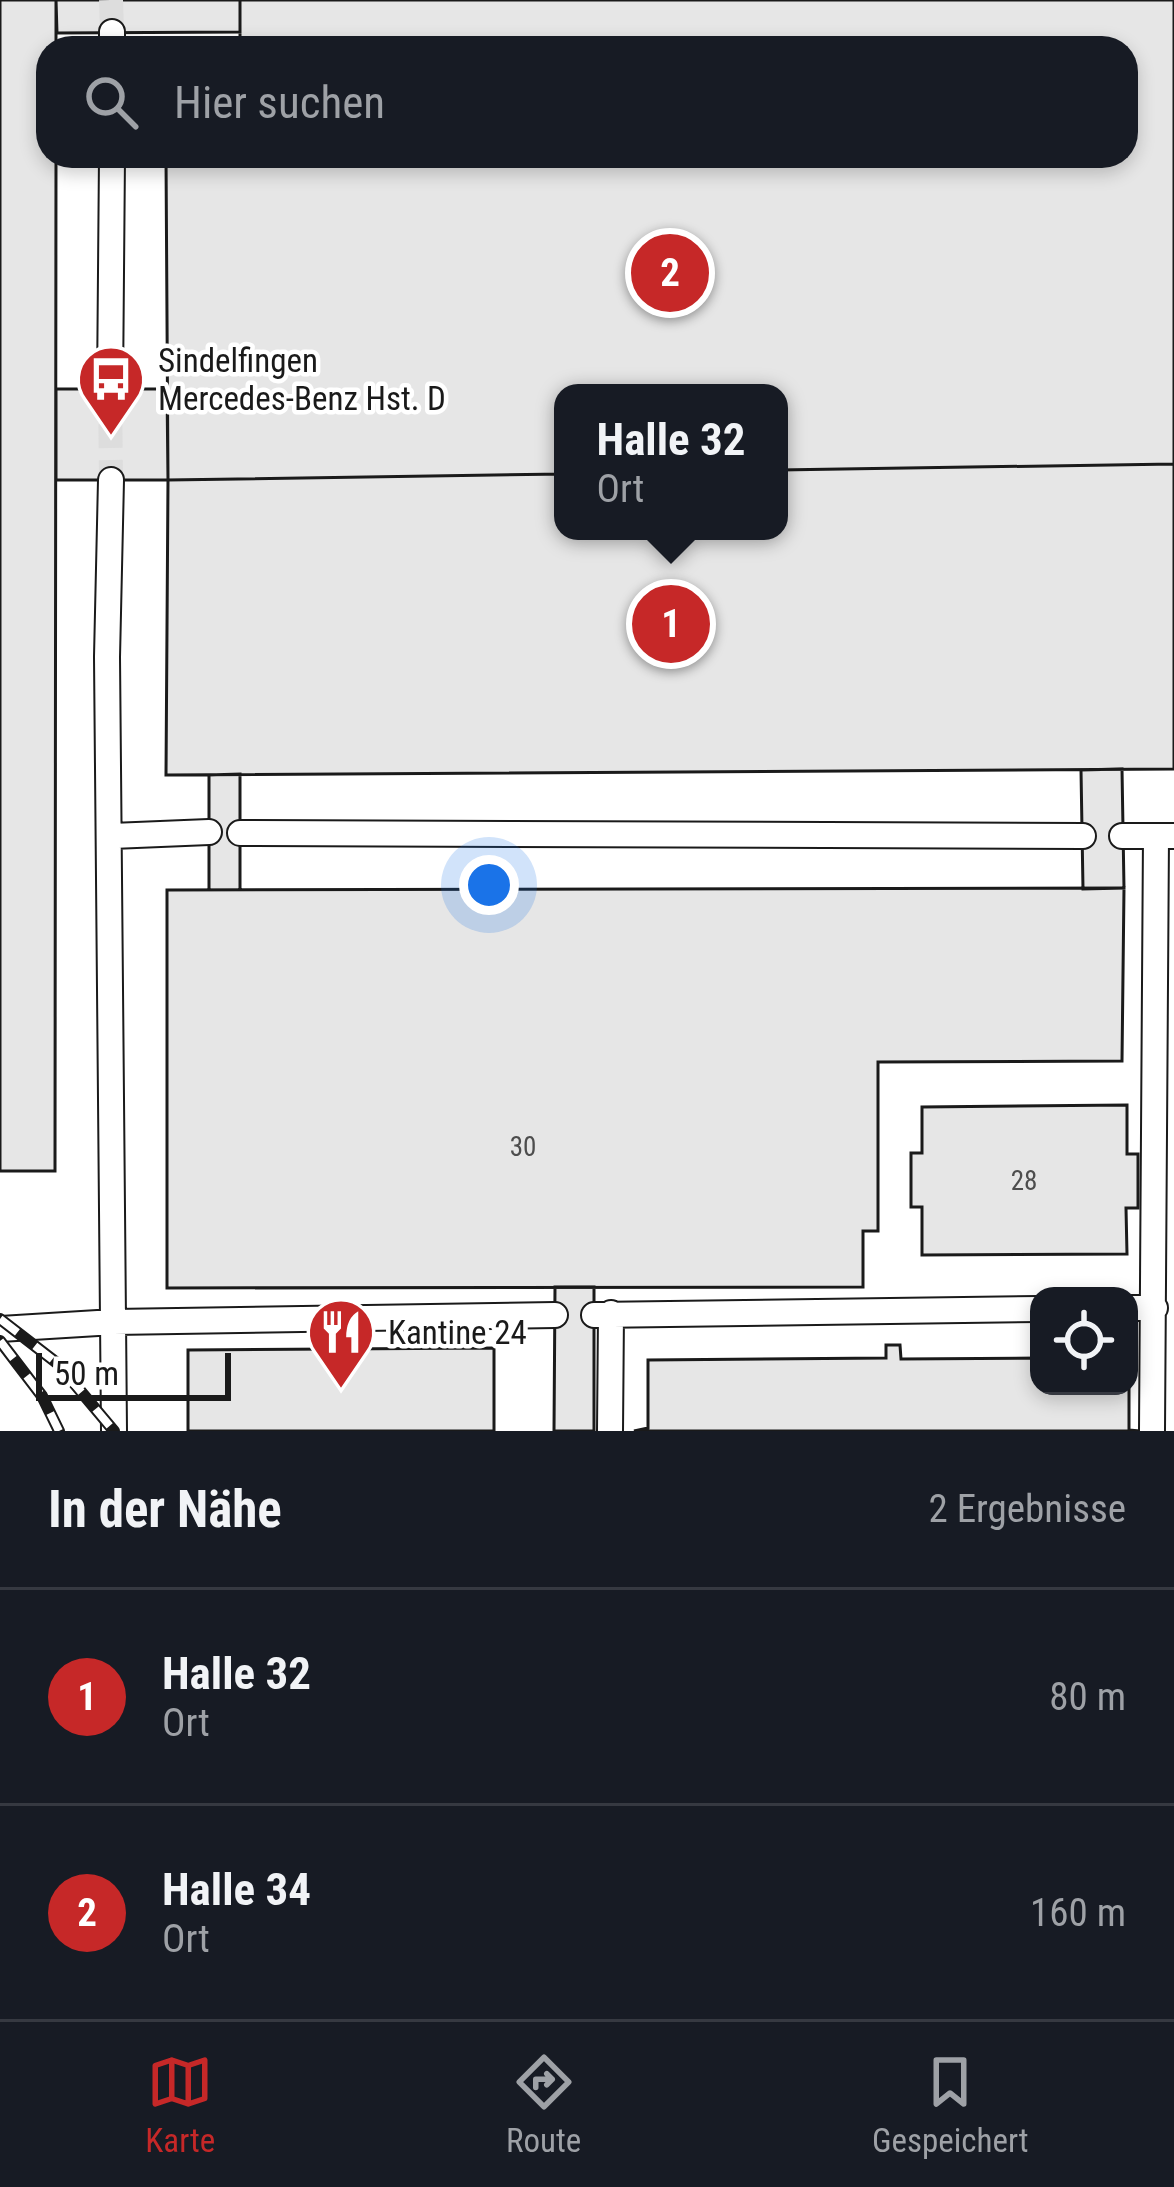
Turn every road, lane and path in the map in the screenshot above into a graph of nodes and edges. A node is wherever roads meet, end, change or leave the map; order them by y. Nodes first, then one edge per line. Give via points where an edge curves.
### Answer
1 (112, 168) edge
2 (110, 388) tunnel mouth
3 (111, 480) tunnel mouth
4 (209, 832) dead end
5 (240, 833) dead end
6 (112, 836) junction
7 (1083, 836) dead end
8 (1122, 836) dead end
9 (1165, 836) edge
10 (1142, 1308) edge
11 (1030, 1309) edge
12 (555, 1315) dead end
13 (114, 1322) junction
14 (0, 1329) edge
15 (114, 1431) edge
16 (610, 1431) edge
17 (1152, 1431) edge

1 - 2 street
3 - 6 street
4 - 6 street
5 - 7 street
6 - 13 street
8 - 9 street
9 - 10 street
10 - 17 street
11 - 16 street via 602,1314
12 - 13 street
13 - 14 street
13 - 15 street

